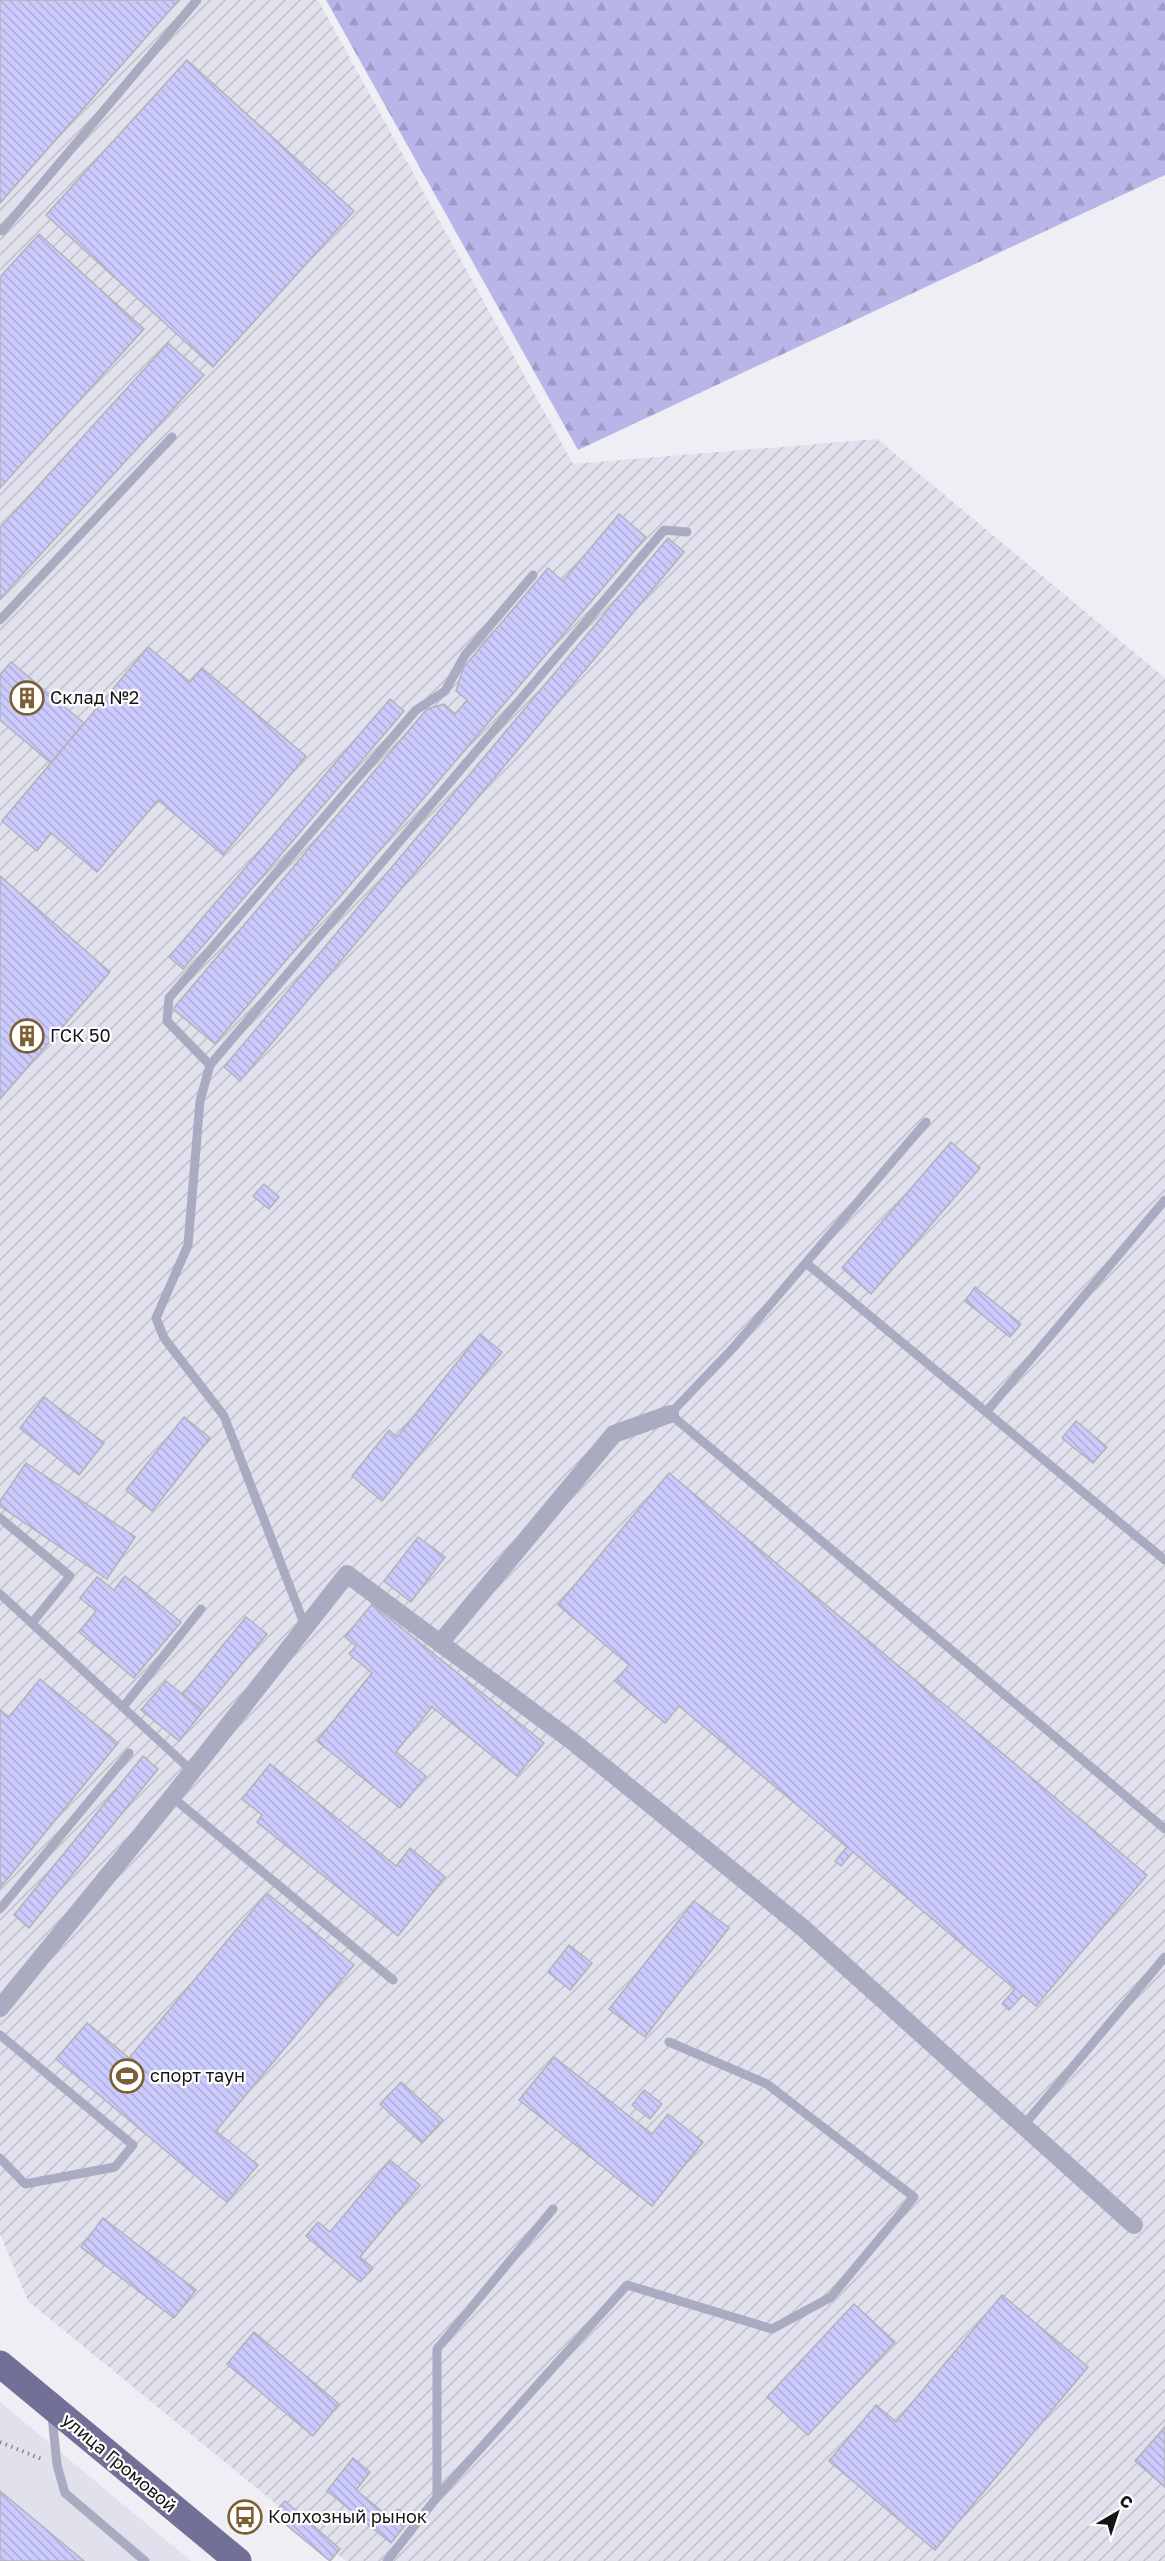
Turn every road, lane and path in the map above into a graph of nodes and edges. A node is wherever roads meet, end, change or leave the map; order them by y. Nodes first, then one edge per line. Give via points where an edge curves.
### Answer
1 (197, 0) edge
2 (1, 231) edge
3 (172, 437) dead end
4 (687, 532) dead end
5 (532, 575) dead end
6 (0, 620) edge
7 (210, 1065) junction
8 (926, 1122) dead end
9 (1165, 1200) edge
10 (806, 1263) junction
11 (987, 1412) junction
12 (670, 1413) junction
13 (0, 1518) edge
14 (1165, 1560) edge
15 (0, 1594) edge
16 (201, 1609) dead end
17 (32, 1623) junction
18 (305, 1626) junction
19 (440, 1643) junction
20 (123, 1707) junction
21 (129, 1753) dead end
22 (192, 1771) junction
23 (172, 1797) junction
24 (1165, 1829) edge
25 (0, 1910) edge
26 (1165, 1957) edge
27 (393, 1980) dead end
28 (0, 2008) edge
29 (0, 2036) edge
30 (669, 2042) dead end
31 (1024, 2126) junction
32 (0, 2158) edge
33 (553, 2209) dead end
34 (1134, 2225) dead end
35 (0, 2364) edge
36 (51, 2407) junction
37 (0, 2442) edge
38 (57, 2465) junction
39 (437, 2497) junction
40 (145, 2561) edge
41 (238, 2561) edge
42 (387, 2561) edge

1 - 2 lane
3 - 6 lane
4 - 7 lane via 664,530
5 - 7 lane via 465,655 445,691 416,710 169,998 167,1021
7 - 18 lane via 200,1101 188,1245 156,1318 164,1338 224,1416
8 - 10 lane
9 - 11 lane
10 - 11 lane
10 - 12 lane via 734,1347
11 - 14 lane
12 - 19 street via 614,1434
12 - 24 lane
13 - 17 lane via 70,1576
15 - 17 lane
16 - 20 lane
17 - 20 lane
18 - 19 street via 347,1574
18 - 22 street
19 - 31 street via 572,1741 803,1928
20 - 22 lane
21 - 25 lane
22 - 23 street
23 - 27 lane
23 - 28 street
26 - 31 lane
29 - 32 lane via 134,2145 115,2168 25,2184
30 - 39 lane via 767,2084 914,2197 831,2297 772,2329 627,2285
31 - 34 street
33 - 39 lane via 437,2349
35 - 36 main road, улица Громовой
36 - 38 lane
36 - 41 main road, улица Громовой
37 - 38 path
38 - 40 lane via 65,2493
39 - 42 lane

